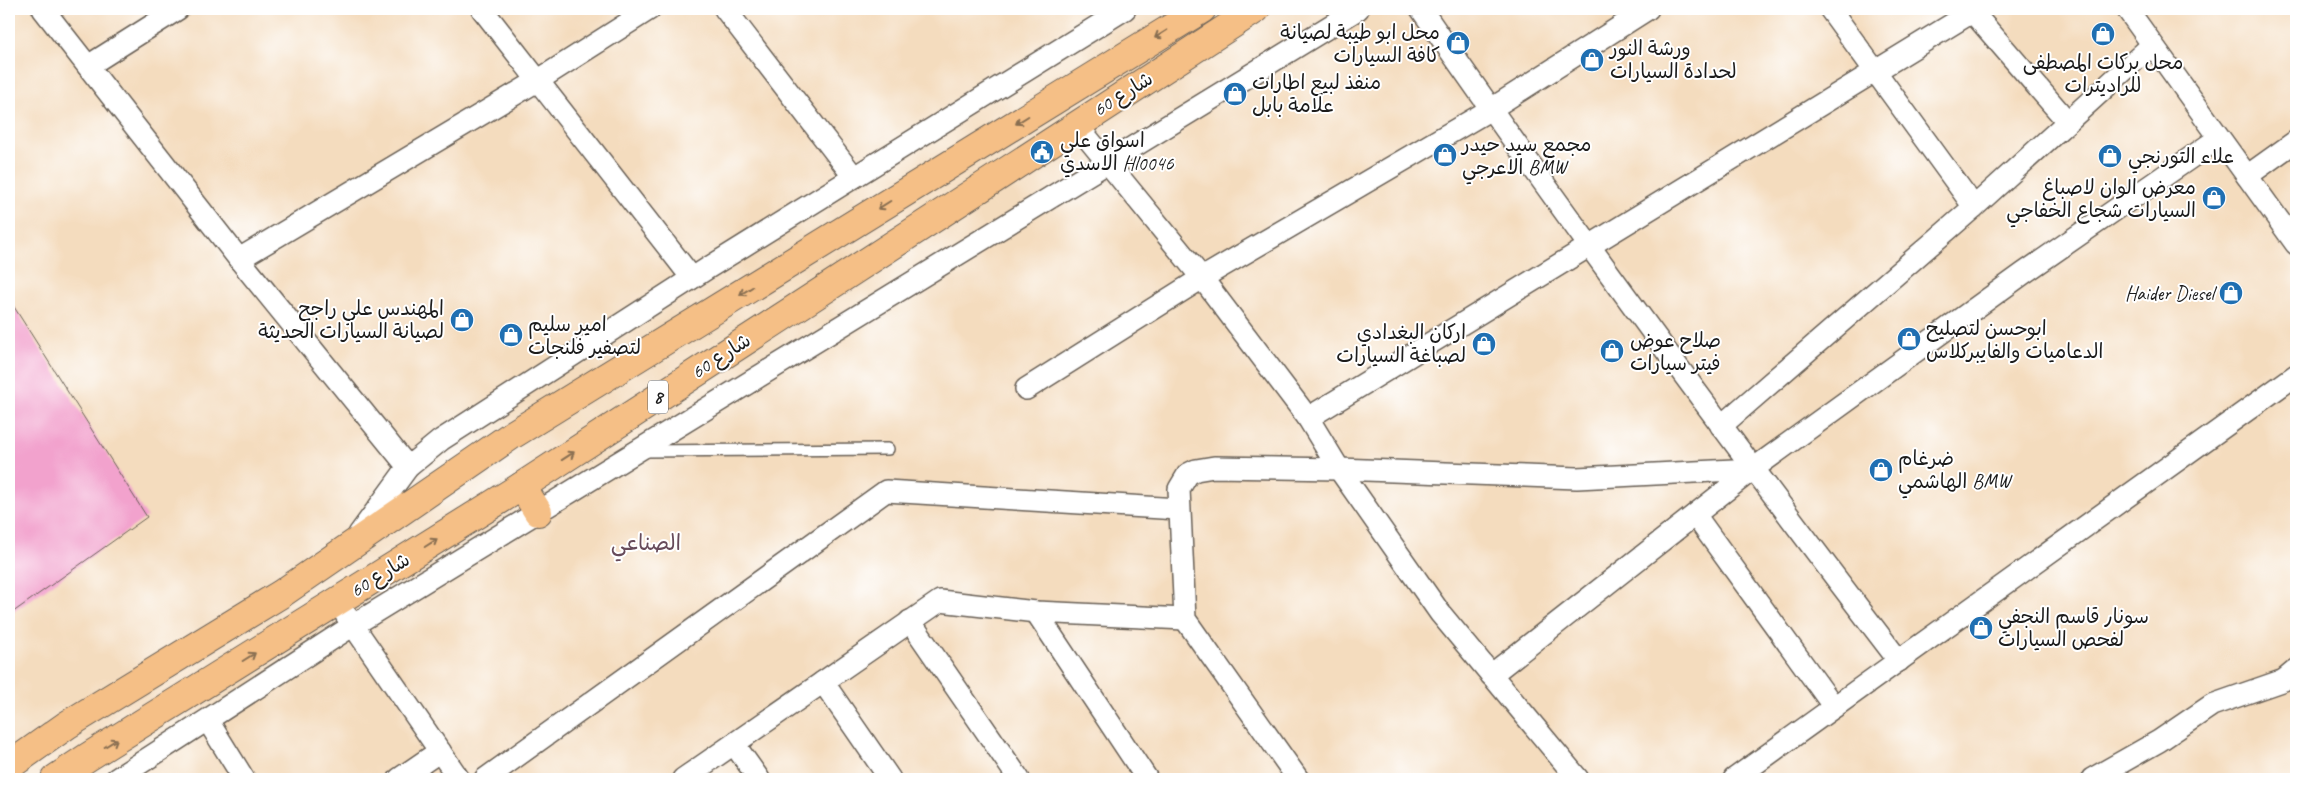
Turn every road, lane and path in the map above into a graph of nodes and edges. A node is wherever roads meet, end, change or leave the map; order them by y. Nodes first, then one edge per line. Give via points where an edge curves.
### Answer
1 (43, 9) edge
2 (178, 9) edge
3 (482, 9) edge
4 (650, 9) edge
5 (725, 9) edge
6 (1125, 9) edge
7 (1202, 9) edge
8 (1256, 9) edge
9 (1358, 9) edge
10 (1421, 9) edge
11 (1648, 9) edge
12 (1830, 9) edge
13 (2127, 9) edge
14 (1974, 10) edge
15 (2152, 45) junction
16 (88, 66) junction
17 (1876, 71) junction
18 (537, 81) junction
19 (1491, 109) junction
20 (2067, 121) junction
21 (1076, 124) junction
22 (2219, 138) junction
23 (2296, 141) edge
24 (1107, 163) junction
25 (2247, 176) junction
26 (854, 177) junction
27 (1974, 207) junction
28 (1589, 244) junction
29 (2296, 244) edge
30 (239, 259) junction
31 (692, 278) junction
32 (1202, 278) junction
33 (2296, 375) edge
34 (1026, 389) dead end
35 (1308, 418) junction
36 (1721, 426) junction
37 (888, 449) dead end
38 (640, 451) junction
39 (408, 467) junction
40 (1340, 469) junction
41 (1753, 470) junction
42 (522, 486) junction
43 (1178, 509) junction
44 (538, 512) junction
45 (1695, 515) junction
46 (339, 555) junction
47 (339, 602) junction
48 (1036, 612) junction
49 (1185, 619) junction
50 (910, 621) junction
51 (352, 626) junction
52 (1899, 661) junction
53 (2296, 670) edge
54 (1491, 675) junction
55 (823, 682) junction
56 (1834, 707) junction
57 (208, 721) junction
58 (67, 726) junction
59 (734, 744) junction
60 (440, 751) junction
61 (9, 754) edge
62 (88, 757) junction
63 (9, 766) edge
64 (55, 779) edge
65 (62, 779) edge
66 (116, 779) edge
67 (244, 779) edge
68 (399, 779) edge
69 (459, 779) edge
70 (485, 779) edge
71 (683, 779) edge
72 (759, 779) edge
73 (890, 779) edge
74 (1019, 779) edge
75 (1147, 779) edge
76 (1298, 779) edge
77 (1578, 779) edge
78 (1734, 779) edge
79 (2092, 779) edge

1 - 16 street
2 - 16 street
3 - 18 street
4 - 18 street
5 - 26 street
6 - 26 street
7 -> 46 highway, شارع 60 / 8 via 512,435
8 - 21 highway, شارع 60 / 8
9 - 24 street
10 - 19 street
11 - 19 street
12 - 17 street
13 - 15 street
14 - 17 street
14 - 20 street
15 - 20 street
15 - 22 street
16 - 30 street
17 - 27 street
17 - 28 street
18 - 30 street
18 - 31 street
19 - 28 street
19 - 32 street
20 - 27 street
21 - 24 street
42 -> 21 highway, شارع 60 / 8
22 - 25 street
22 - 41 street via 2024,273
23 - 25 street
24 - 32 street
24 - 38 street
25 - 29 street
26 - 31 street
27 - 36 street
28 - 35 street
28 - 36 street
30 - 39 street
31 - 39 street via 441,440
32 - 34 street
32 - 35 street
33 - 52 street
35 - 40 street
36 - 41 street
37 - 38 lane
38 - 44 street
39 - 46 street
40 - 41 street via 1577,478
40 - 43 street via 1214,467 1196,470 1182,481
40 - 54 street via 1440,613
41 - 45 street
41 - 52 street
42 - 44 highway
47 -> 42 highway, شارع 60 / 8
43 - 49 street
43 - 70 street via 886,490
44 - 51 street
45 - 54 street
45 - 56 street
46 - 58 highway, شارع 60 / 8
47 - 51 street
62 -> 47 highway, شارع 60 / 8
48 - 49 street
48 - 50 street via 940,601
48 - 75 street
49 - 76 street
50 - 55 street
50 - 74 street
51 - 57 street
51 - 60 street
52 - 56 street
53 - 79 street via 2284,680 2212,705 2159,741
54 - 77 street
55 - 59 street
55 - 73 street
56 - 78 street
57 - 66 street
57 - 67 street
58 - 61 highway
58 - 63 highway, شارع 60 / 8
59 - 71 street
59 - 72 street
60 - 68 street
60 - 69 street
62 - 64 highway, شارع 60 / 8
62 - 65 highway

